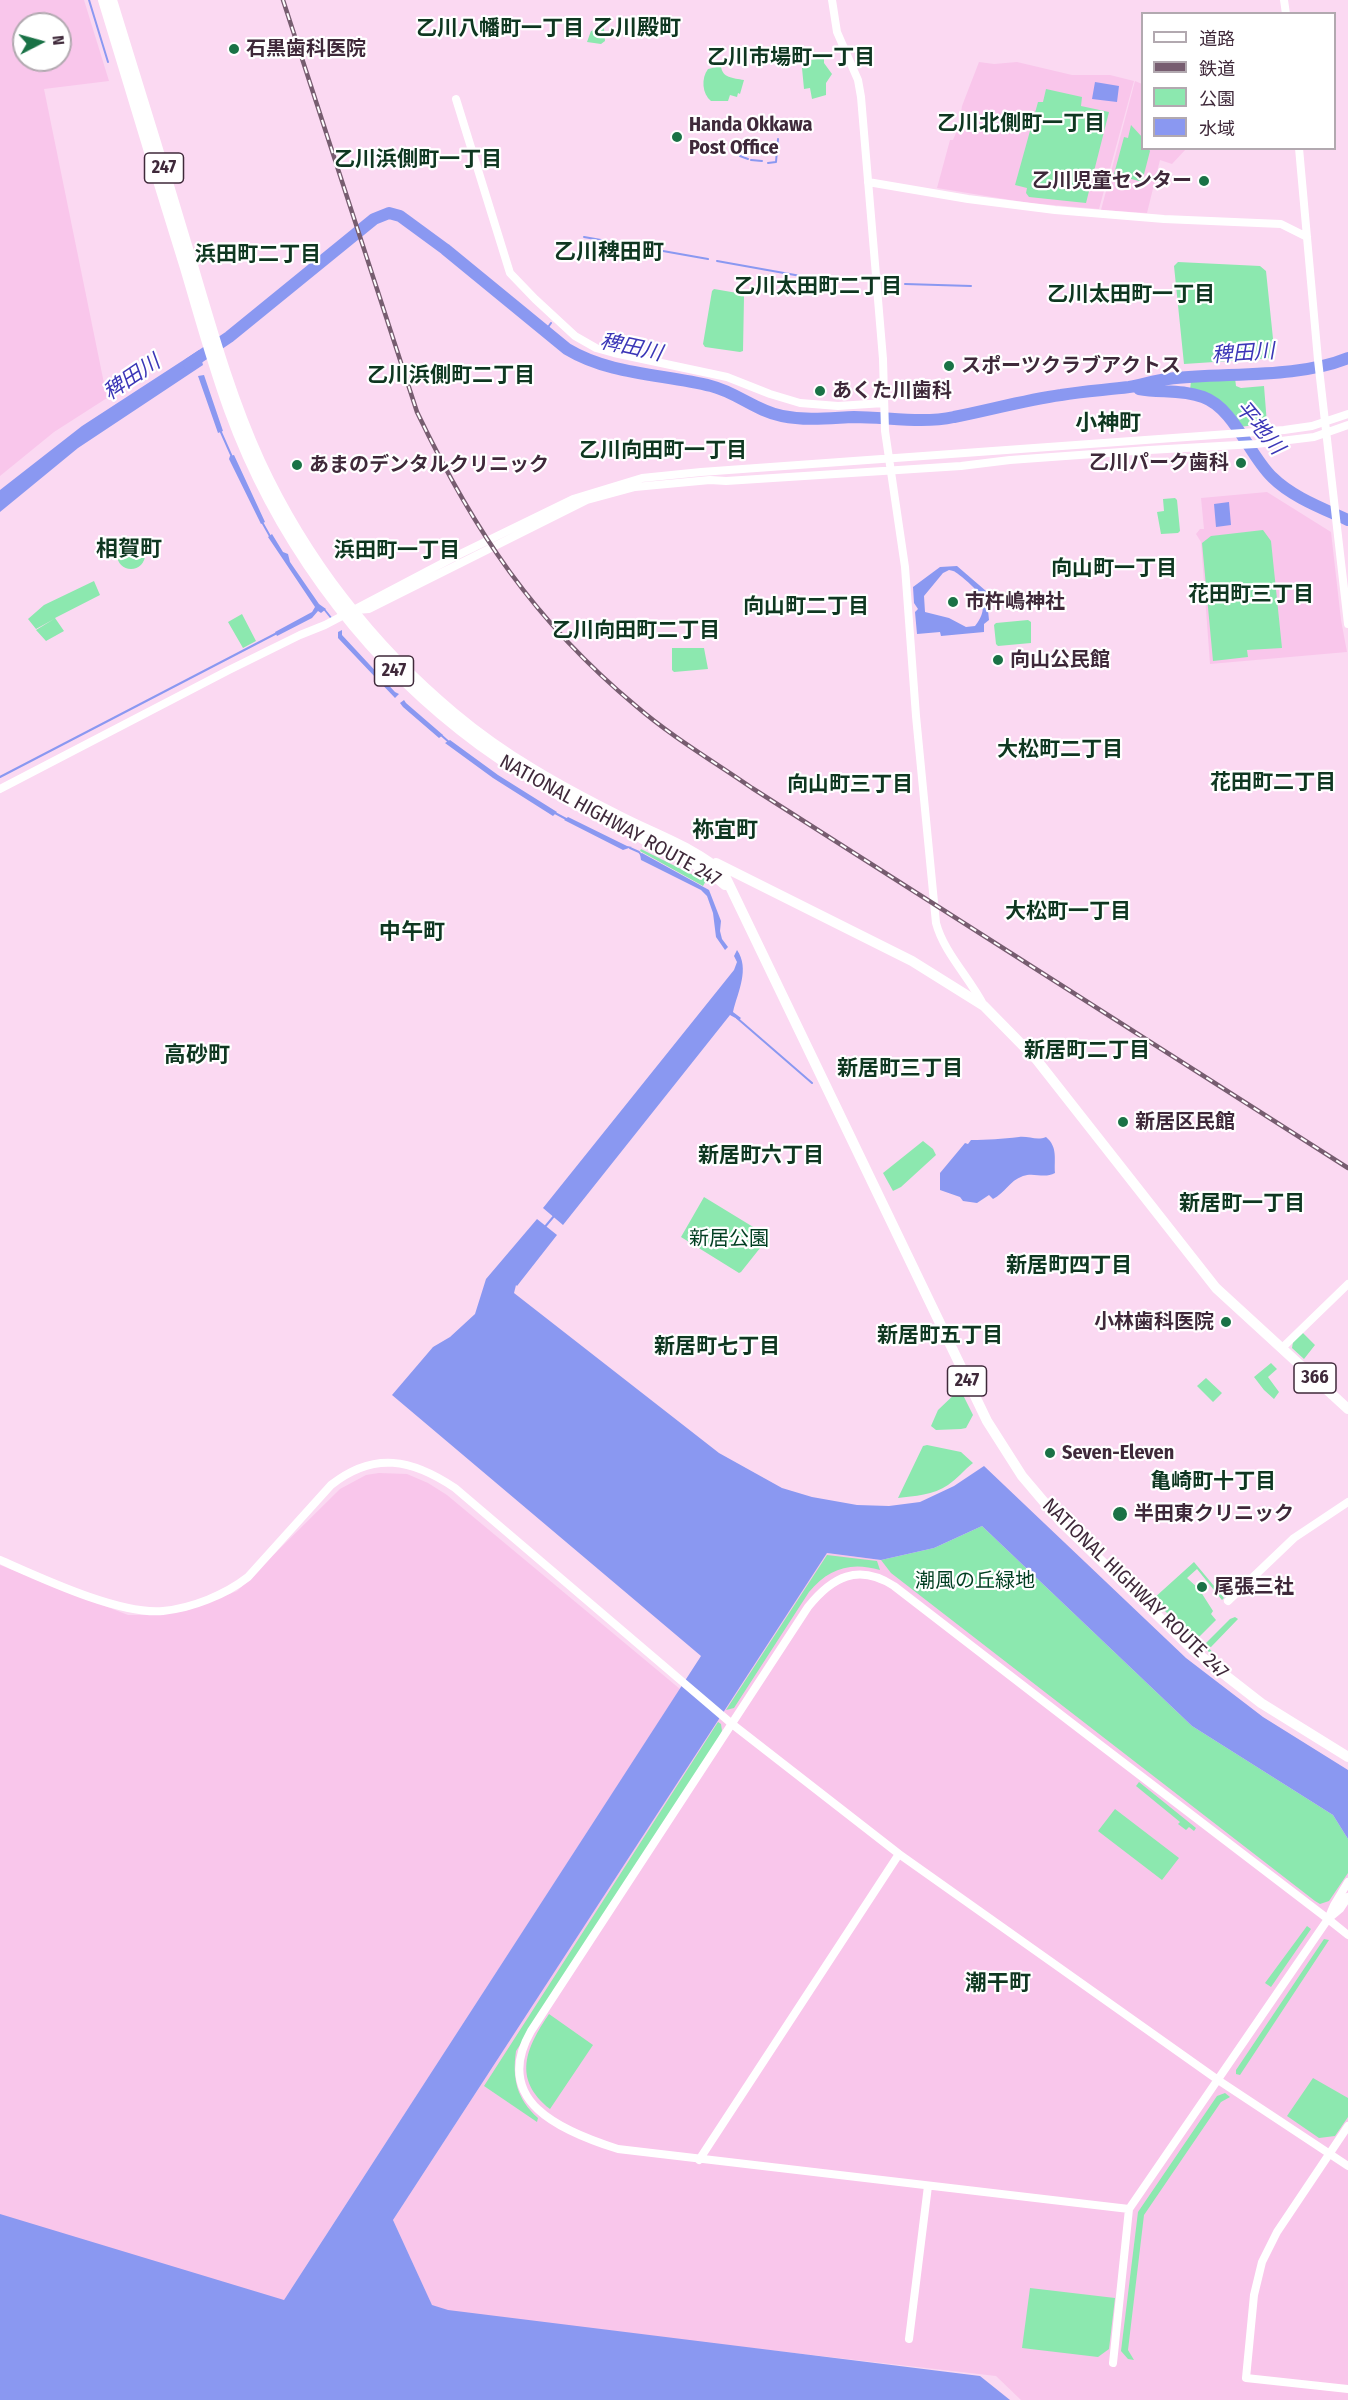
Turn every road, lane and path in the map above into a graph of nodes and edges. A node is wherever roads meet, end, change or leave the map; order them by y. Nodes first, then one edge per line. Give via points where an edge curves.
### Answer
1 (103, 0) edge
2 (112, 0) edge
3 (832, 0) edge
4 (456, 99) dead end
5 (1299, 150) edge
6 (868, 182) junction
7 (1307, 237) junction
8 (211, 339) junction
9 (884, 405) junction
10 (1348, 414) edge
11 (1325, 422) junction
12 (1348, 425) edge
13 (1327, 433) junction
14 (889, 460) junction
15 (890, 471) junction
16 (574, 502) junction
17 (345, 614) junction
18 (1348, 624) edge
19 (0, 789) edge
20 (699, 862) junction
21 (724, 874) junction
22 (744, 876) junction
23 (732, 892) junction
24 (984, 1006) junction
25 (1348, 1284) edge
26 (1282, 1348) junction
27 (1348, 1409) edge
28 (1348, 1502) edge
29 (0, 1560) edge
30 (1228, 1601) dead end
31 (732, 1724) junction
32 (1348, 1757) edge
33 (899, 1854) junction
34 (1348, 1882) edge
35 (1348, 1897) edge
36 (1328, 1919) junction
37 (1348, 1935) edge
38 (1218, 2080) junction
39 (1348, 2126) edge
40 (1330, 2153) junction
41 (699, 2160) junction
42 (1348, 2166) edge
43 (928, 2186) junction
44 (1130, 2210) junction
45 (909, 2339) dead end
46 (1113, 2363) dead end
47 (1348, 2389) edge

1 - 8 highway, NATIONAL HIGHWAY ROUTE 247 / 247
2 - 8 highway, NATIONAL HIGHWAY ROUTE 247 / 247
3 - 6 street via 837,32 858,80
4 - 9 street via 510,273 585,342 614,353 727,377 800,403
5 - 7 street
6 - 7 street via 1055,210 1281,225
6 - 9 street
7 - 11 street
8 - 17 highway, NATIONAL HIGHWAY ROUTE 247 / 247 via 282,504
9 - 14 street
10 - 11 street
11 - 13 street
11 - 14 street via 1284,430
12 - 13 street
13 - 15 street via 1256,444
13 - 18 street
14 - 15 street
14 - 16 street via 642,478
15 - 16 street via 652,485
15 - 24 street via 905,574 936,923
16 - 17 street via 460,557 369,609
17 - 19 street
17 - 20 highway, NATIONAL HIGHWAY ROUTE 247 / 247 via 454,713 515,759
17 - 20 highway, NATIONAL HIGHWAY ROUTE 247 / 247 via 408,691 463,733 526,777 632,834
20 - 21 highway, 366
20 - 22 highway, 366
20 - 23 highway, NATIONAL HIGHWAY ROUTE 247 / 247
21 - 22 highway, 366
21 - 23 highway, NATIONAL HIGHWAY ROUTE 247 / 247
22 - 24 highway, 366 via 912,962
23 - 32 highway, NATIONAL HIGHWAY ROUTE 247 / 247 via 987,1421 1022,1476 1061,1522 1192,1650 1261,1703
24 - 26 highway, 366 via 1036,1059 1200,1269
25 - 26 street
26 - 27 highway, 366
28 - 30 street via 1294,1538
29 - 31 street via 68,1589 123,1606 163,1611 182,1607 218,1595 248,1577 344,1474 374,1464 407,1464 454,1488
31 - 33 street
31 - 36 street via 820,1591 846,1577 877,1577 894,1586
31 - 41 street via 531,2031 519,2060 521,2086 528,2099 563,2127 618,2149
33 - 38 street
33 - 41 street
34 - 36 street
35 - 36 street
36 - 37 street
36 - 38 street
38 - 40 street
38 - 44 street
39 - 40 street
40 - 42 street
40 - 47 street via 1277,2232 1262,2262 1254,2295 1245,2378
41 - 43 street
43 - 44 street
43 - 45 street
44 - 46 street

